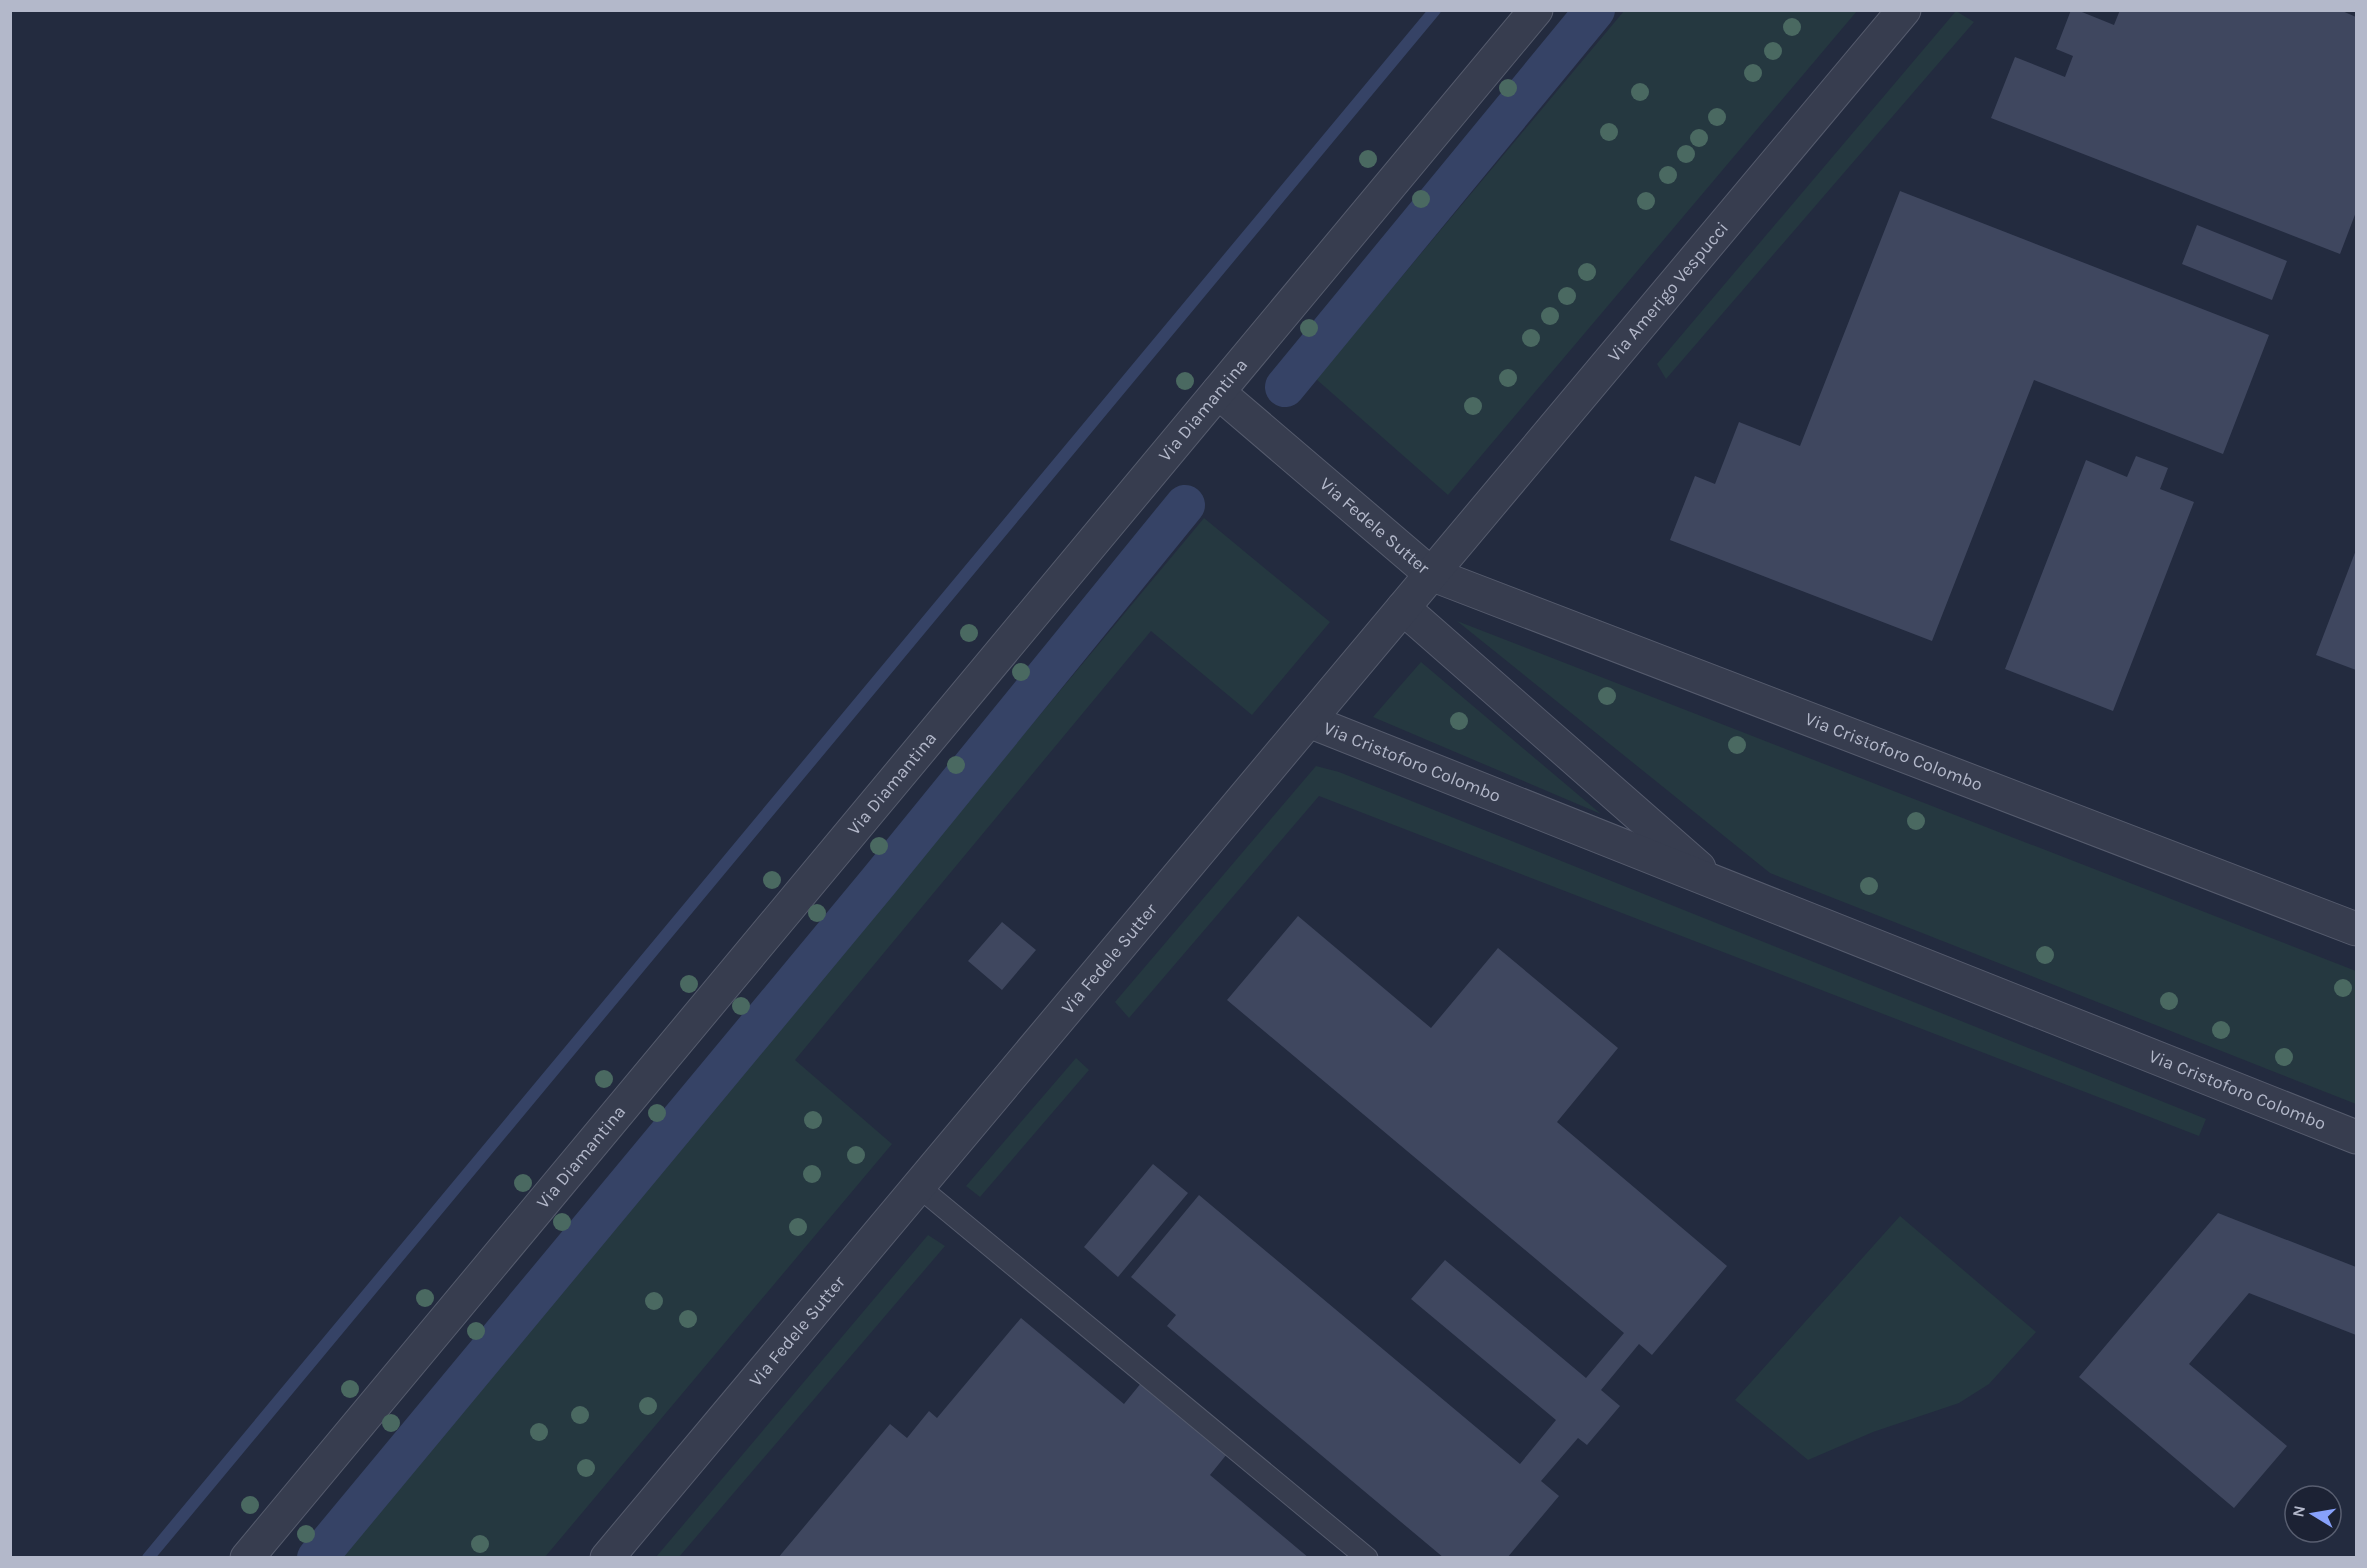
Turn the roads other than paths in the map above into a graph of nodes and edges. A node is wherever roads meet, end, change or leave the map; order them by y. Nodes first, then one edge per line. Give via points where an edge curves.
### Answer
1 (1536, 10) edge
2 (1904, 10) edge
3 (1218, 392) junction
4 (1431, 574) junction
5 (1403, 608) junction
6 (1308, 721) junction
7 (1717, 883) junction
8 (2356, 929) edge
9 (2356, 1137) edge
10 (918, 1186) junction
11 (247, 1557) edge
12 (607, 1557) edge
13 (1367, 1557) edge

1 - 3 street, Via Diamantina
2 - 4 street, Via Amerigo Vespucci
3 - 4 street, Via Fedele Sutter
3 - 11 street, Via Diamantina
4 - 5 street, Via Fedele Sutter
4 - 8 street, Via Cristoforo Colombo
5 - 6 street, Via Fedele Sutter
5 - 7 street, Via Cristoforo Colombo
6 - 7 street, Via Cristoforo Colombo
6 - 10 street, Via Fedele Sutter
7 - 9 street, Via Cristoforo Colombo
10 - 12 street, Via Fedele Sutter
10 - 13 lane

